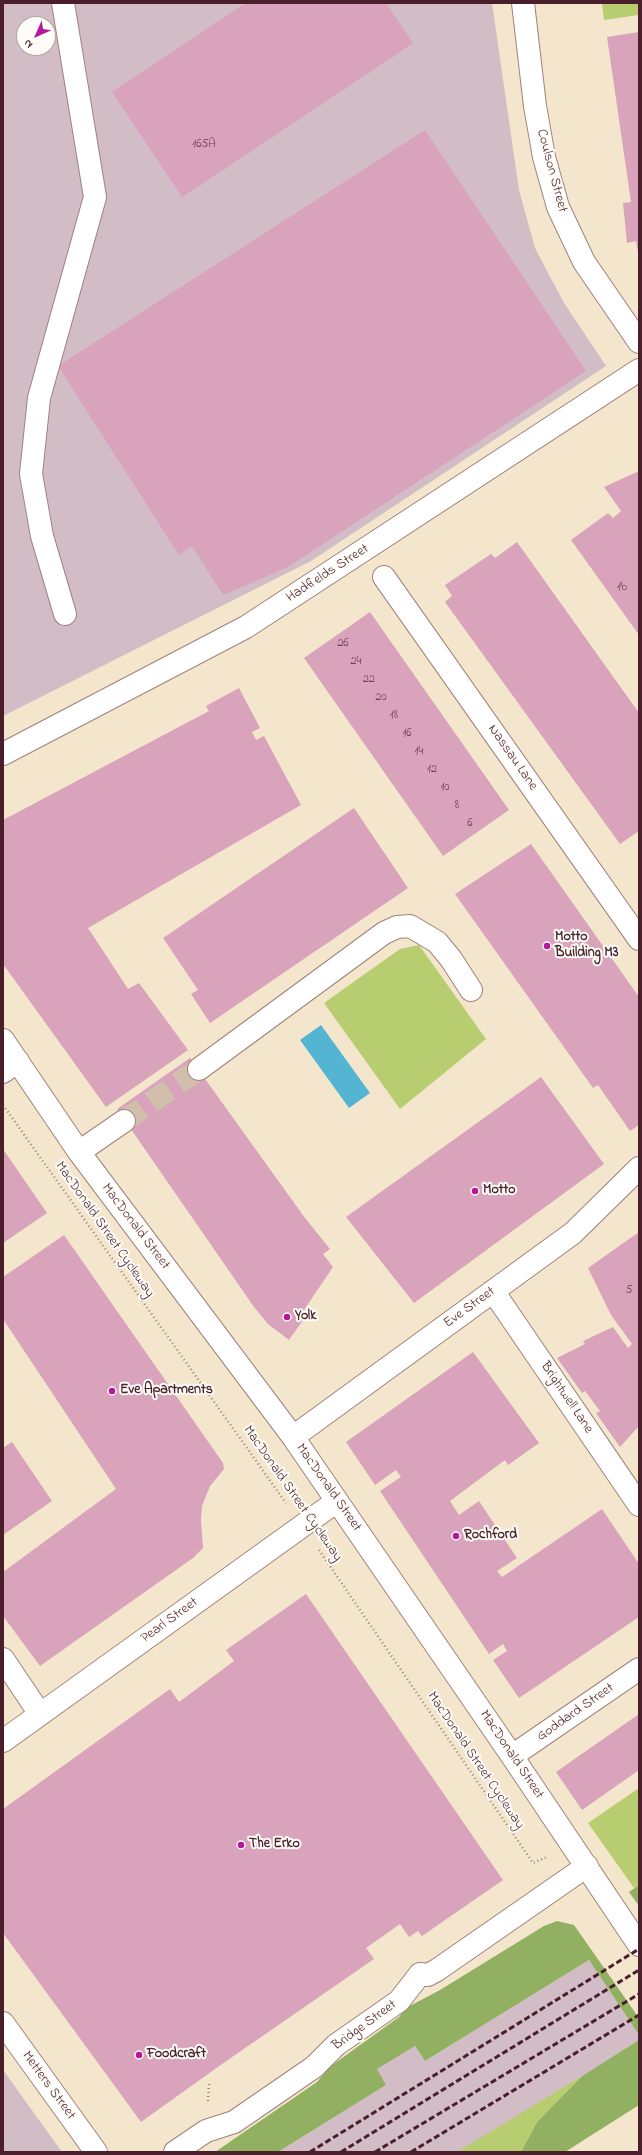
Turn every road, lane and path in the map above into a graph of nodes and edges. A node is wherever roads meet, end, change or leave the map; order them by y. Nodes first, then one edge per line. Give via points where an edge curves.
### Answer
1 (63, 3) edge
2 (523, 3) edge
3 (639, 342) edge
4 (639, 370) edge
5 (384, 577) dead end
6 (65, 614) dead end
7 (3, 754) edge
8 (639, 939) edge
9 (470, 990) dead end
10 (3, 1040) edge
11 (10, 1066) edge
12 (199, 1069) tunnel mouth
13 (3, 1105) edge
14 (124, 1121) tunnel mouth
15 (78, 1152) junction
16 (639, 1168) edge
17 (493, 1291) junction
18 (293, 1437) junction
19 (336, 1501) junction
20 (639, 1505) edge
21 (302, 1526) junction
22 (3, 1659) edge
23 (639, 1669) edge
24 (40, 1714) junction
25 (3, 1741) edge
26 (512, 1756) junction
27 (572, 1845) junction
28 (586, 1866) junction
29 (639, 1946) edge
30 (3, 2023) edge
31 (94, 2150) edge
32 (175, 2152) edge

1 - 6 street via 94,197 39,398 31,474 42,536
2 - 3 street, Coulson Street via 544,157 558,207 584,262
4 - 7 street, Hadfields Street via 246,627
5 - 8 street, Nassau Lane
9 - 12 street via 437,942 410,926 397,927 384,933
10 - 11 street, MacDonald Street
11 - 15 street, MacDonald Street
13 - 21 path, MacDonald Street Cycleway
14 - 15 street
15 - 18 street, MacDonald Street
16 - 17 street, Eve Street via 573,1233
17 - 18 street, Eve Street
17 - 20 street, Brightwell Lane
18 - 19 street, MacDonald Street
19 - 21 street, Pearl Street
19 - 26 street, MacDonald Street
21 - 24 street, Pearl Street
21 - 27 path, MacDonald Street Cycleway via 533,1863
22 - 24 street
23 - 26 street, Goddard Street
24 - 25 street, Pearl Street
26 - 27 street, MacDonald Street
27 - 28 street, MacDonald Street
28 - 29 street, MacDonald Street
28 - 32 street, Bridge Street via 437,1970 428,1975 420,1974 399,2000 336,2045 314,2067 234,2122 206,2131
30 - 31 street, Metters Street

